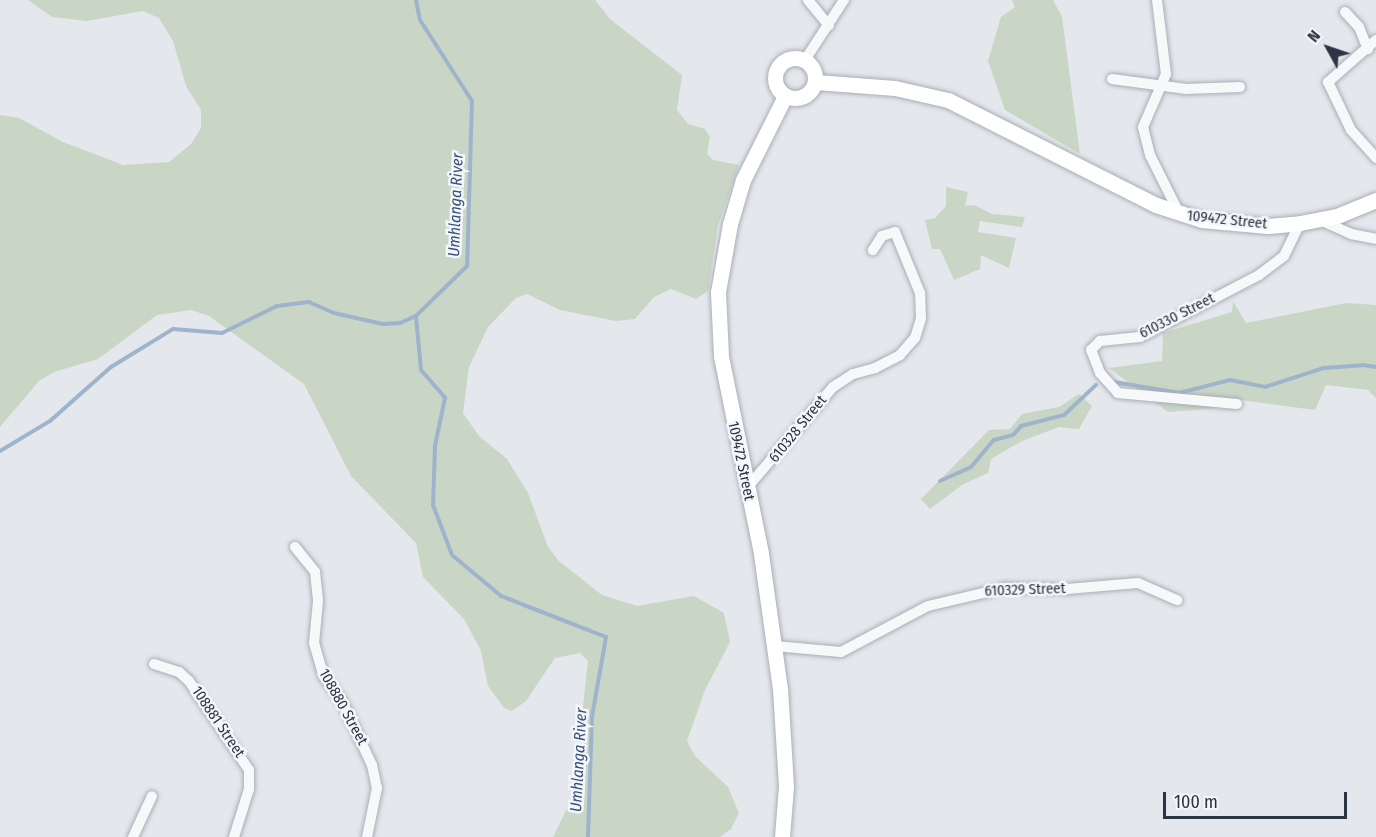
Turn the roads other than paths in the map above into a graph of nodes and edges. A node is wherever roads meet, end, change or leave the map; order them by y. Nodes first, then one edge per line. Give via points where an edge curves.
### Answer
1 (808, 0) edge
2 (844, 0) edge
3 (1157, 0) edge
4 (1346, 12) dead end
5 (829, 26) junction
6 (1376, 40) edge
7 (1368, 49) junction
8 (805, 60) junction
9 (1112, 79) dead end
10 (816, 82) junction
11 (1163, 86) junction
12 (1240, 87) dead end
13 (785, 96) junction
14 (1376, 158) edge
15 (1376, 200) edge
16 (1180, 215) junction
17 (1320, 220) junction
18 (1300, 223) junction
19 (1376, 239) edge
20 (873, 250) dead end
21 (1237, 404) dead end
22 (746, 489) junction
23 (295, 547) dead end
24 (1176, 600) dead end
25 (775, 646) junction
26 (154, 664) dead end
27 (152, 796) dead end
28 (133, 837) edge
29 (234, 837) edge
30 (366, 837) edge
31 (782, 837) edge

1 - 5 street
2 - 5 street
3 - 11 street via 1166,66
4 - 7 street via 1359,27
5 - 8 street
6 - 7 street
7 - 14 street via 1328,82 1351,130
8 - 10 street via 813,68
8 - 13 street via 788,59 778,66 775,82
9 - 11 street
10 - 13 street via 801,97
10 - 16 street, 109472 Street via 895,88 948,100 1097,178
11 - 12 street
11 - 16 street via 1143,127 1150,155
13 - 22 street, 109472 Street via 743,180 730,224 718,292 721,356
15 - 17 street, 109472 Street
16 - 18 street, 109472 Street via 1268,226
17 - 18 street, 109472 Street
17 - 19 street via 1351,234
18 - 21 street, 610330 Street via 1284,256 1259,275 1140,337 1100,341 1091,350 1100,373 1118,393
20 - 22 street, 610328 Street via 882,236 895,232 920,293 921,318 915,338 900,355 853,374 833,387
22 - 25 street, 109472 Street
23 - 30 street, 108880 Street via 315,572 318,602 314,643 323,675 342,701 372,765 377,788
24 - 25 street, 610329 Street via 1138,583 1067,589 1004,588 928,606 841,652
25 - 31 street, 109472 Street via 786,786
26 - 29 street, 108881 Street via 179,672 189,681 249,770 249,789
27 - 28 street

